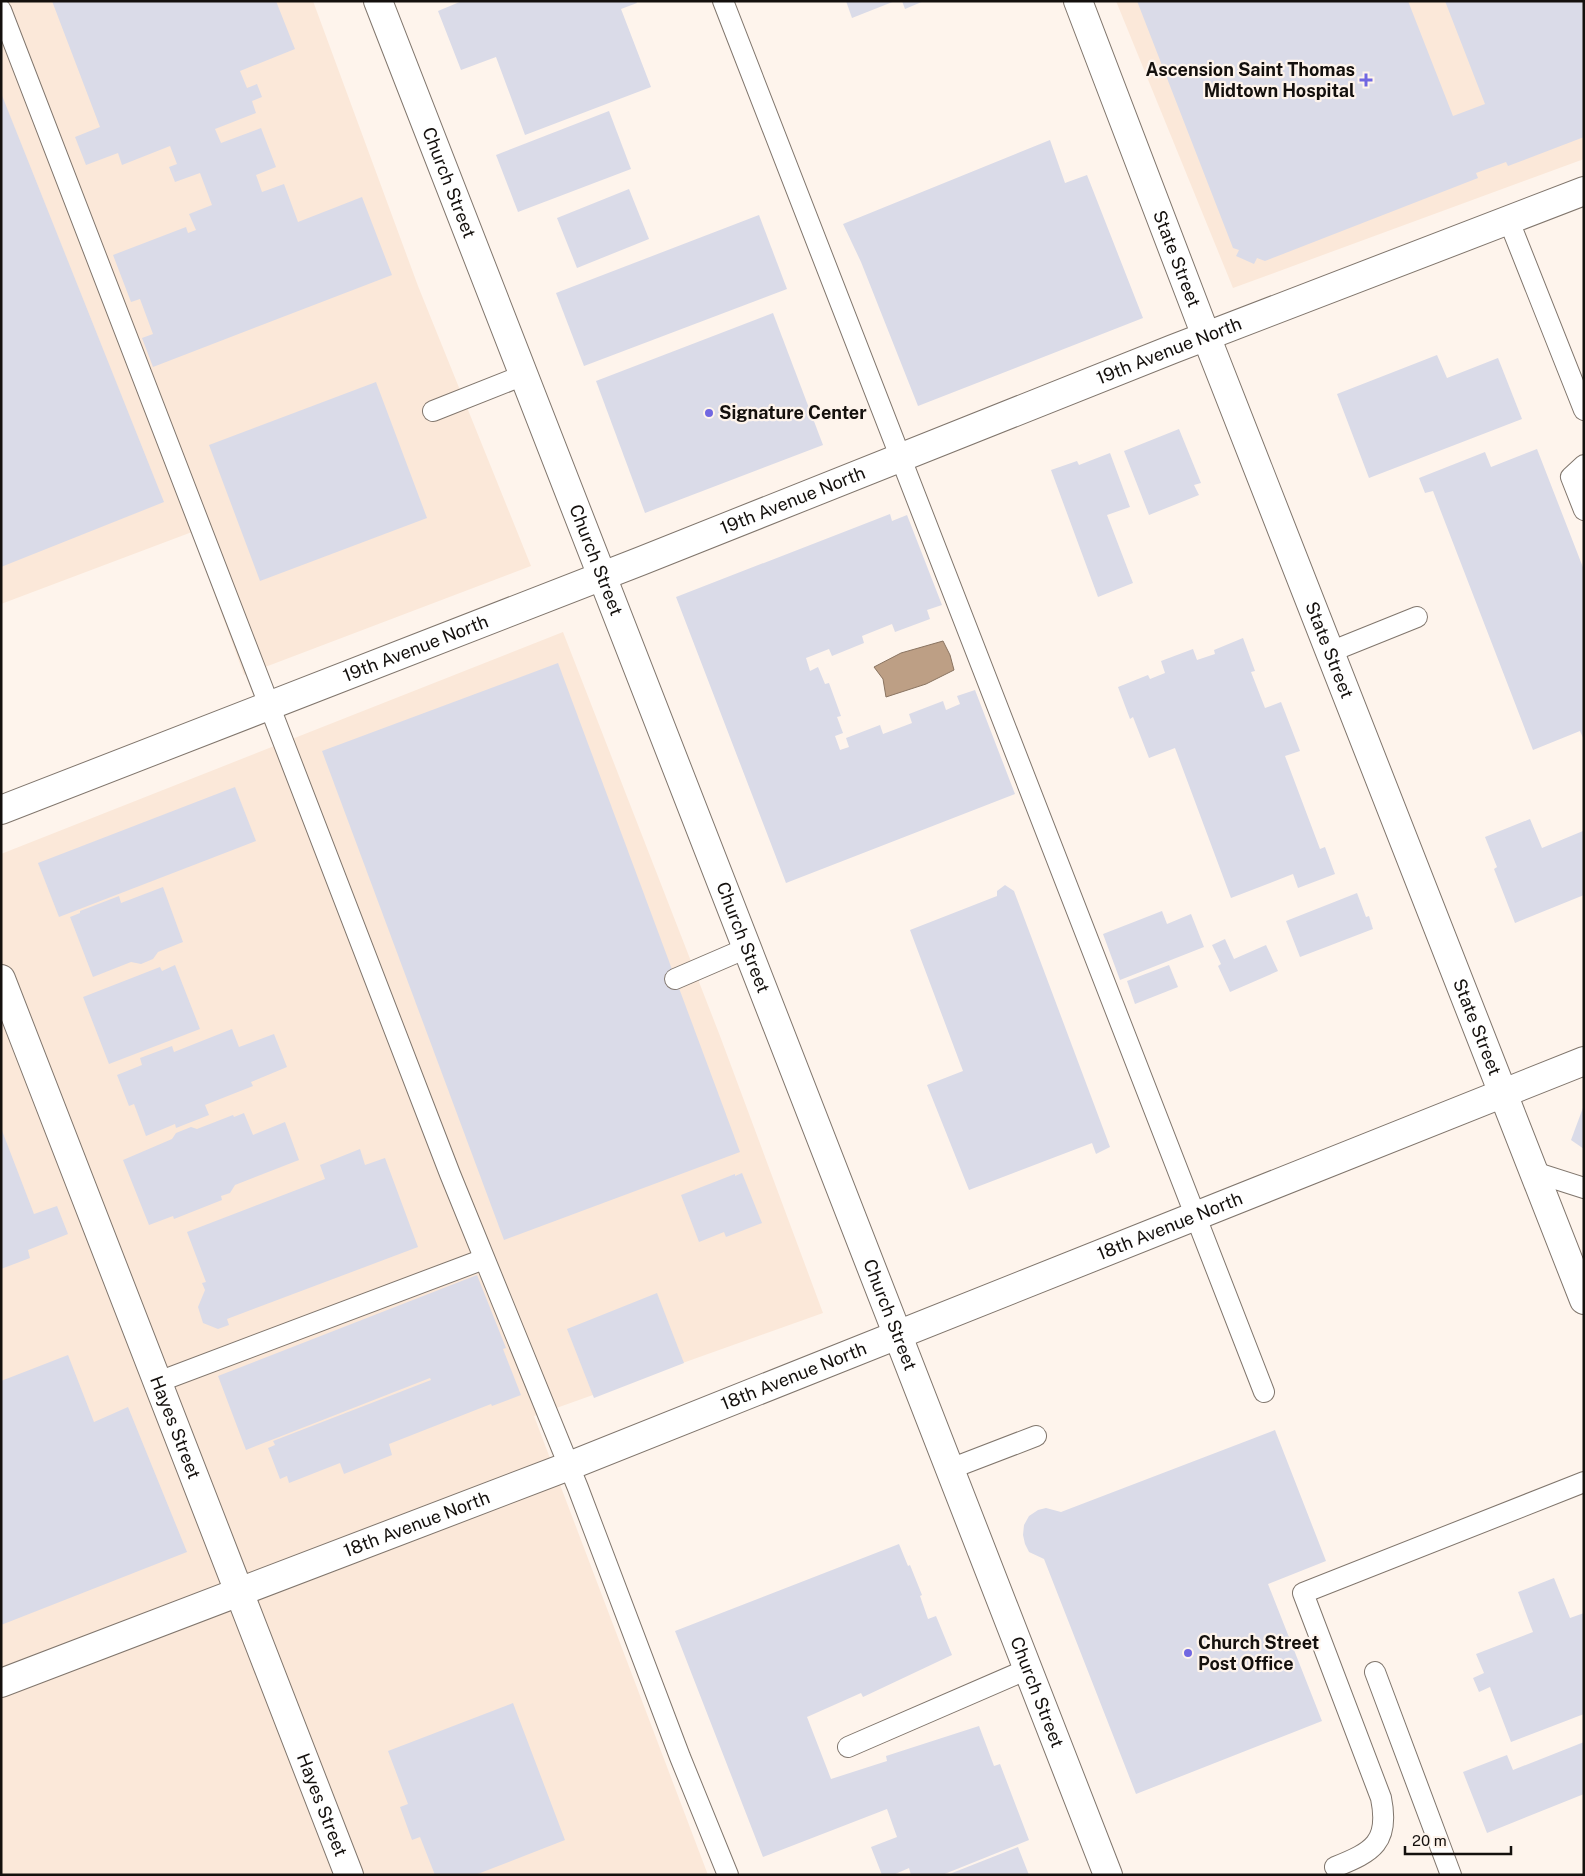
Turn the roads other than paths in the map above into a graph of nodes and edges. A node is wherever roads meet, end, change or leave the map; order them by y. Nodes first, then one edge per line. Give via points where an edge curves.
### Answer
1 (378, 1) edge
2 (723, 1) edge
3 (1078, 1) edge
4 (1, 10) edge
5 (1584, 191) edge
6 (1509, 221) junction
7 (1206, 336) junction
8 (524, 375) junction
9 (1584, 410) edge
10 (433, 412) dead end
11 (900, 457) junction
12 (1584, 465) edge
13 (1584, 510) edge
14 (602, 577) junction
15 (1417, 617) dead end
16 (1330, 652) junction
17 (269, 705) junction
18 (1, 810) edge
19 (747, 948) junction
20 (675, 979) dead end
21 (3, 989) edge
22 (1584, 1061) edge
23 (1503, 1093) junction
24 (1534, 1172) junction
25 (1584, 1188) edge
26 (1196, 1216) junction
27 (484, 1259) junction
28 (1584, 1300) edge
29 (898, 1335) junction
30 (158, 1382) junction
31 (1264, 1392) dead end
32 (1036, 1436) dead end
33 (570, 1466) junction
34 (950, 1469) junction
35 (1584, 1482) edge
36 (240, 1593) junction
37 (1028, 1669) junction
38 (1375, 1672) dead end
39 (1, 1683) edge
40 (848, 1747) dead end
41 (1335, 1867) dead end
42 (349, 1875) edge
43 (728, 1875) edge
44 (1108, 1875) edge
45 (1451, 1875) edge

1 - 8 street, Church Street
2 - 11 lane
3 - 7 street, State Street
4 - 17 lane
5 - 6 street, 19th Avenue North
6 - 7 street, 19th Avenue North
6 - 9 lane
7 - 11 street, 19th Avenue North
7 - 16 street, State Street
8 - 10 lane
8 - 14 street, Church Street
11 - 14 street, 19th Avenue North
11 - 26 lane
12 - 13 lane via 1571,477
14 - 17 street, 19th Avenue North
14 - 19 street, Church Street
15 - 16 lane
16 - 23 street, State Street
17 - 18 street, 19th Avenue North
17 - 27 lane
19 - 20 lane
19 - 29 street, Church Street
21 - 30 street, Hayes Street
22 - 23 street, 18th Avenue North
23 - 24 street, State Street
23 - 26 street, 18th Avenue North
24 - 25 lane
24 - 28 street, State Street
26 - 29 street, 18th Avenue North
26 - 31 lane
27 - 30 lane
27 - 33 lane
29 - 33 street, 18th Avenue North
29 - 34 street, Church Street
30 - 36 street, Hayes Street
32 - 34 lane
33 - 36 street, 18th Avenue North
33 - 43 lane
34 - 37 street, Church Street
35 - 41 lane via 1303,1593 1383,1810 1381,1835 1374,1846 1354,1860
36 - 39 street, 18th Avenue North
36 - 42 street, Hayes Street
37 - 40 lane
37 - 44 street, Church Street
38 - 45 lane

